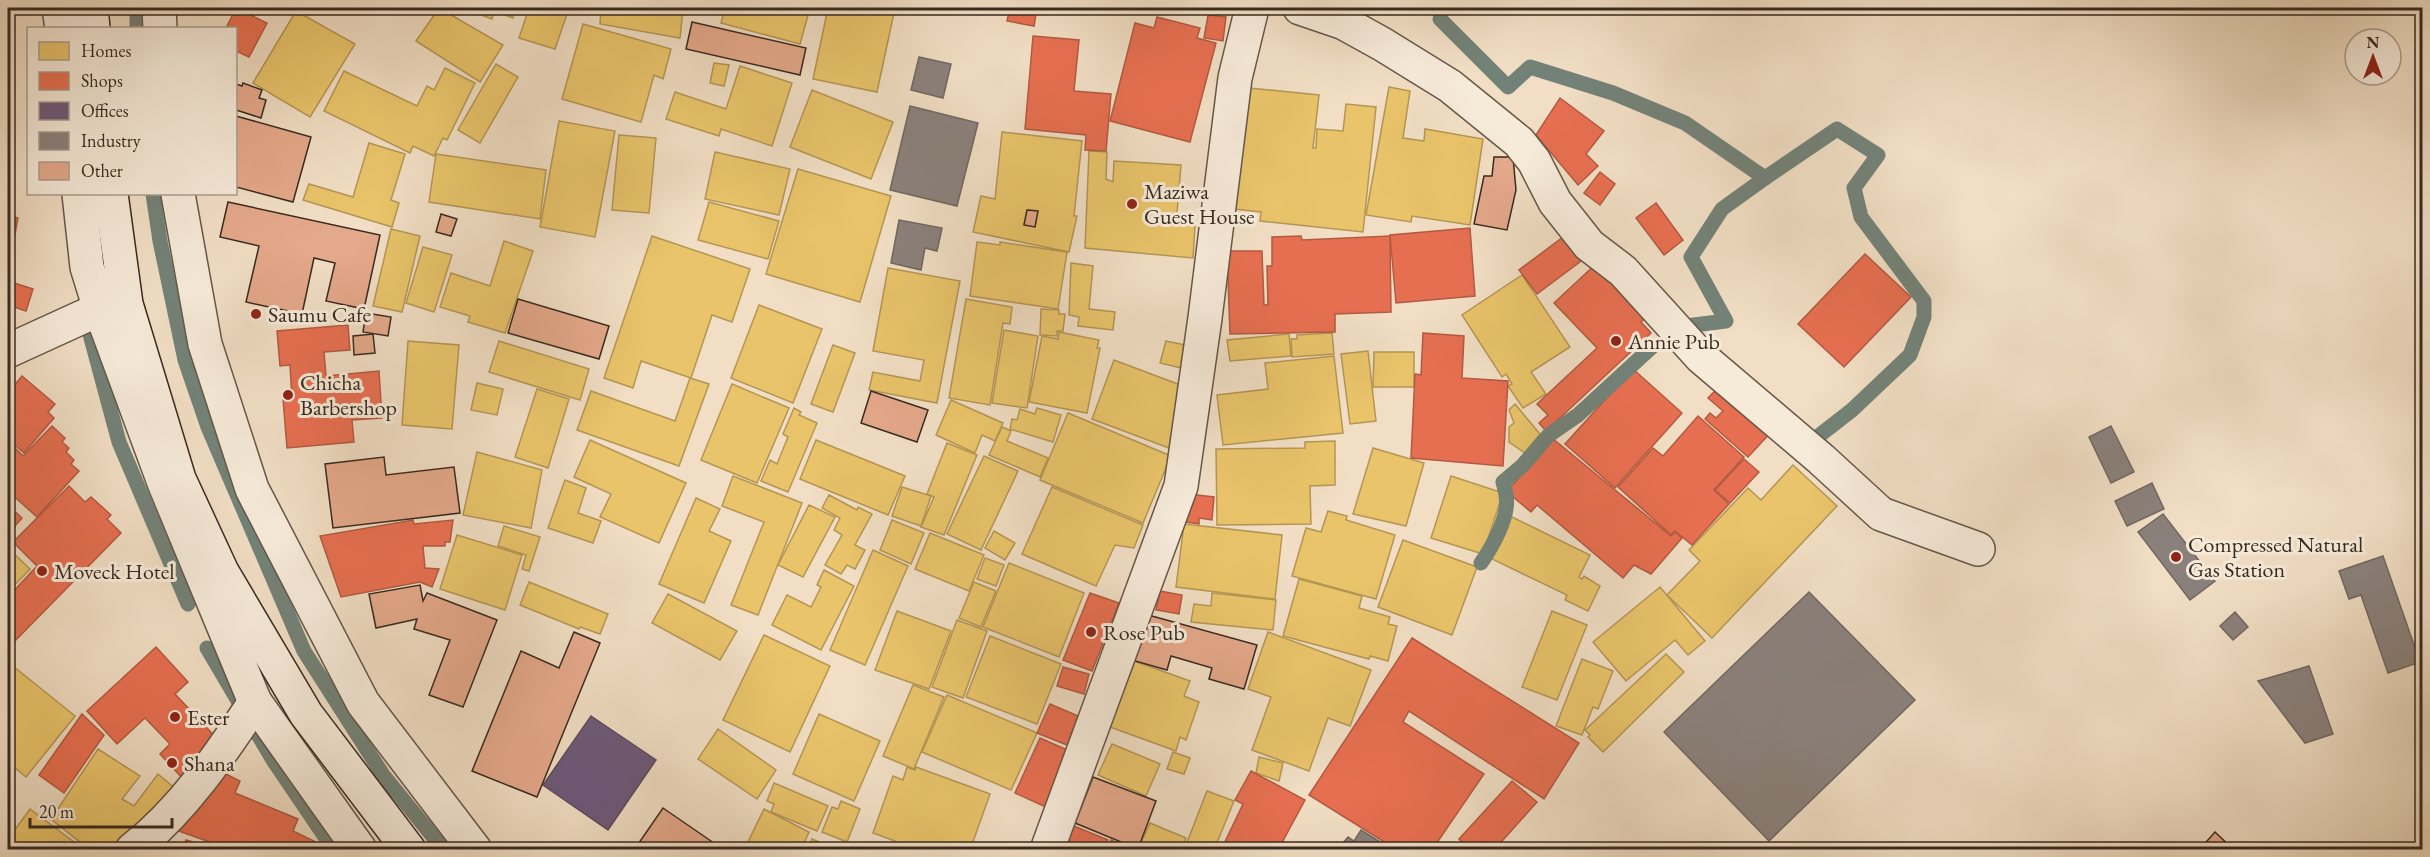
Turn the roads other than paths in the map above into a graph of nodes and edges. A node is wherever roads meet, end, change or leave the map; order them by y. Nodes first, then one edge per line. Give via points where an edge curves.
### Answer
1 (59, 8) edge
2 (91, 8) edge
3 (159, 8) edge
4 (1252, 8) edge
5 (1300, 8) edge
6 (62, 27) edge
7 (93, 27) edge
8 (160, 27) edge
9 (79, 195) edge
10 (111, 195) edge
11 (178, 195) edge
12 (113, 307) junction
13 (8, 351) edge
14 (1978, 549) dead end
15 (255, 702) junction
16 (132, 849) edge
17 (360, 849) edge
18 (409, 849) edge
19 (475, 849) edge
20 (1047, 849) edge

1 - 6 street
2 - 7 street
3 - 8 street
4 - 20 street via 1234,78 1181,486
5 - 14 street via 1344,23 1382,44 1450,86 1519,142 1534,161 1555,202 1589,245 1623,271 1701,357 1881,514
9 - 12 street via 87,267
10 - 12 street
11 - 19 street via 205,344 252,489 363,704
12 - 13 street
12 - 15 street via 165,485
12 - 18 street via 179,479 222,572 306,714
15 - 16 street via 204,775 156,830
15 - 17 street

